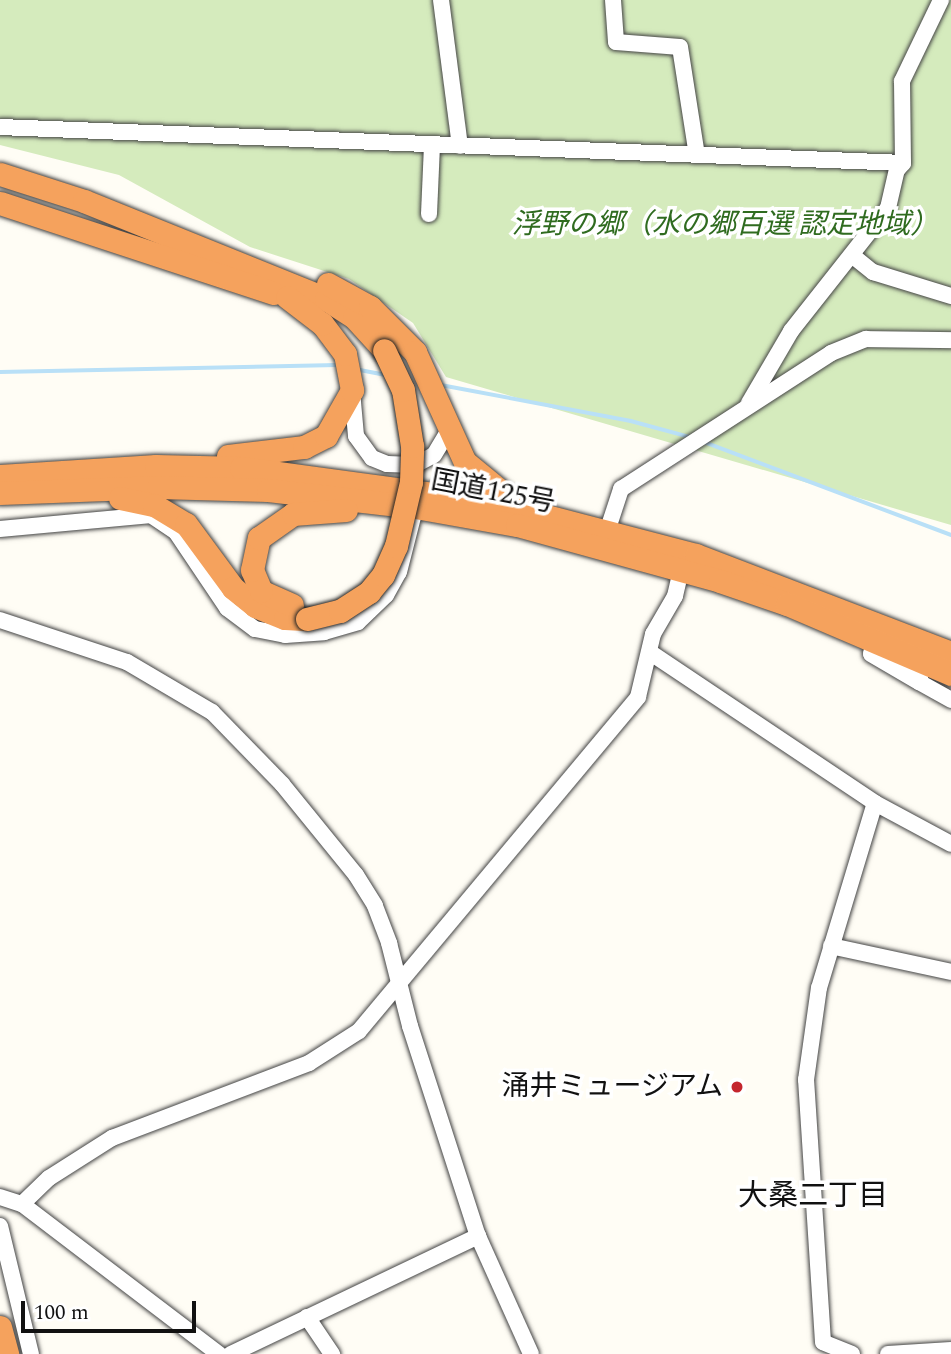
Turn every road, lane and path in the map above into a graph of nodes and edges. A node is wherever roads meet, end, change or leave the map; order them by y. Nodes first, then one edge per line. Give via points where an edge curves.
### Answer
1 (441, 0) edge
2 (613, 0) edge
3 (941, 0) edge
4 (0, 127) edge
5 (432, 145) junction
6 (460, 146) junction
7 (697, 155) junction
8 (903, 163) junction
9 (0, 174) edge
10 (0, 202) edge
11 (429, 214) dead end
12 (853, 256) junction
13 (244, 263) junction
14 (951, 296) edge
15 (287, 297) junction
16 (951, 340) edge
17 (378, 352) junction
18 (351, 385) junction
19 (749, 403) junction
20 (448, 432) junction
21 (156, 466) junction
22 (2, 487) edge
23 (386, 503) junction
24 (415, 507) junction
25 (524, 509) junction
26 (0, 529) edge
27 (605, 538) junction
28 (681, 569) junction
29 (308, 613) junction
30 (0, 620) edge
31 (651, 653) junction
32 (951, 653) edge
33 (921, 673) junction
34 (951, 674) edge
35 (951, 700) edge
36 (875, 803) junction
37 (951, 844) edge
38 (831, 946) junction
39 (951, 972) edge
40 (400, 980) junction
41 (0, 1197) edge
42 (22, 1204) junction
43 (0, 1226) edge
44 (478, 1236) junction
45 (307, 1317) junction
46 (0, 1327) edge
47 (951, 1350) edge
48 (7, 1354) edge
49 (31, 1354) edge
50 (219, 1354) edge
51 (231, 1354) edge
52 (332, 1354) edge
53 (531, 1354) edge
54 (852, 1354) edge
55 (888, 1354) edge

1 - 6 street
2 - 7 street via 616,42 680,47
3 - 8 street via 902,81
4 - 5 street
5 - 6 street
5 - 11 street
6 - 7 street
7 - 8 street
8 - 12 street via 888,208
9 - 13 highway via 85,201
10 - 15 highway
12 - 14 street via 873,272
12 - 19 street via 792,331
13 - 17 highway via 265,277 341,308
13 - 20 highway via 272,265 334,286 370,307 415,352
15 - 17 highway via 331,314
15 - 18 highway via 322,324 345,354
16 - 19 street via 866,340 831,353
17 - 29 highway, bridge via 403,390 412,446 409,495 396,546 369,592 340,611
18 - 20 street via 356,436 372,458 387,464 415,465 434,455
18 - 21 highway via 326,436 304,447 270,454 181,458
19 - 27 street via 621,489
20 - 25 highway via 477,474
21 - 22 highway, 国道125号
21 - 25 highway, 国道125号 via 241,468 425,490
22 - 23 highway, 国道125号 via 268,490
22 - 29 highway via 31,499 133,498 154,505 186,524 233,588 255,606 285,618
23 - 24 highway, 国道125号
23 - 29 highway via 364,511 293,514 259,538 252,570 261,591
24 - 26 street via 399,572 386,595 358,622 324,632 285,635 255,629 227,608 176,532 151,515
24 - 27 highway, 国道125号
25 - 27 highway, 国道125号
27 - 28 highway, 国道125号
27 - 32 highway, 国道125号 via 766,580
28 - 31 street via 675,596 653,634
28 - 33 highway, 国道125号 via 787,604 874,641
30 - 40 street via 127,662 190,696 229,726 356,875 375,906
31 - 36 street
31 - 40 street via 644,684 621,720
33 - 34 highway, 国道125号
33 - 35 street
36 - 37 street
36 - 38 street
38 - 39 street
38 - 54 street via 809,1034 807,1144 823,1342
40 - 42 street via 359,1031 309,1063 112,1138 49,1178
40 - 44 street via 410,1026
41 - 42 street
42 - 50 street
43 - 49 street
44 - 45 street
44 - 53 street
45 - 51 street
45 - 52 street
46 - 48 highway
47 - 55 street

